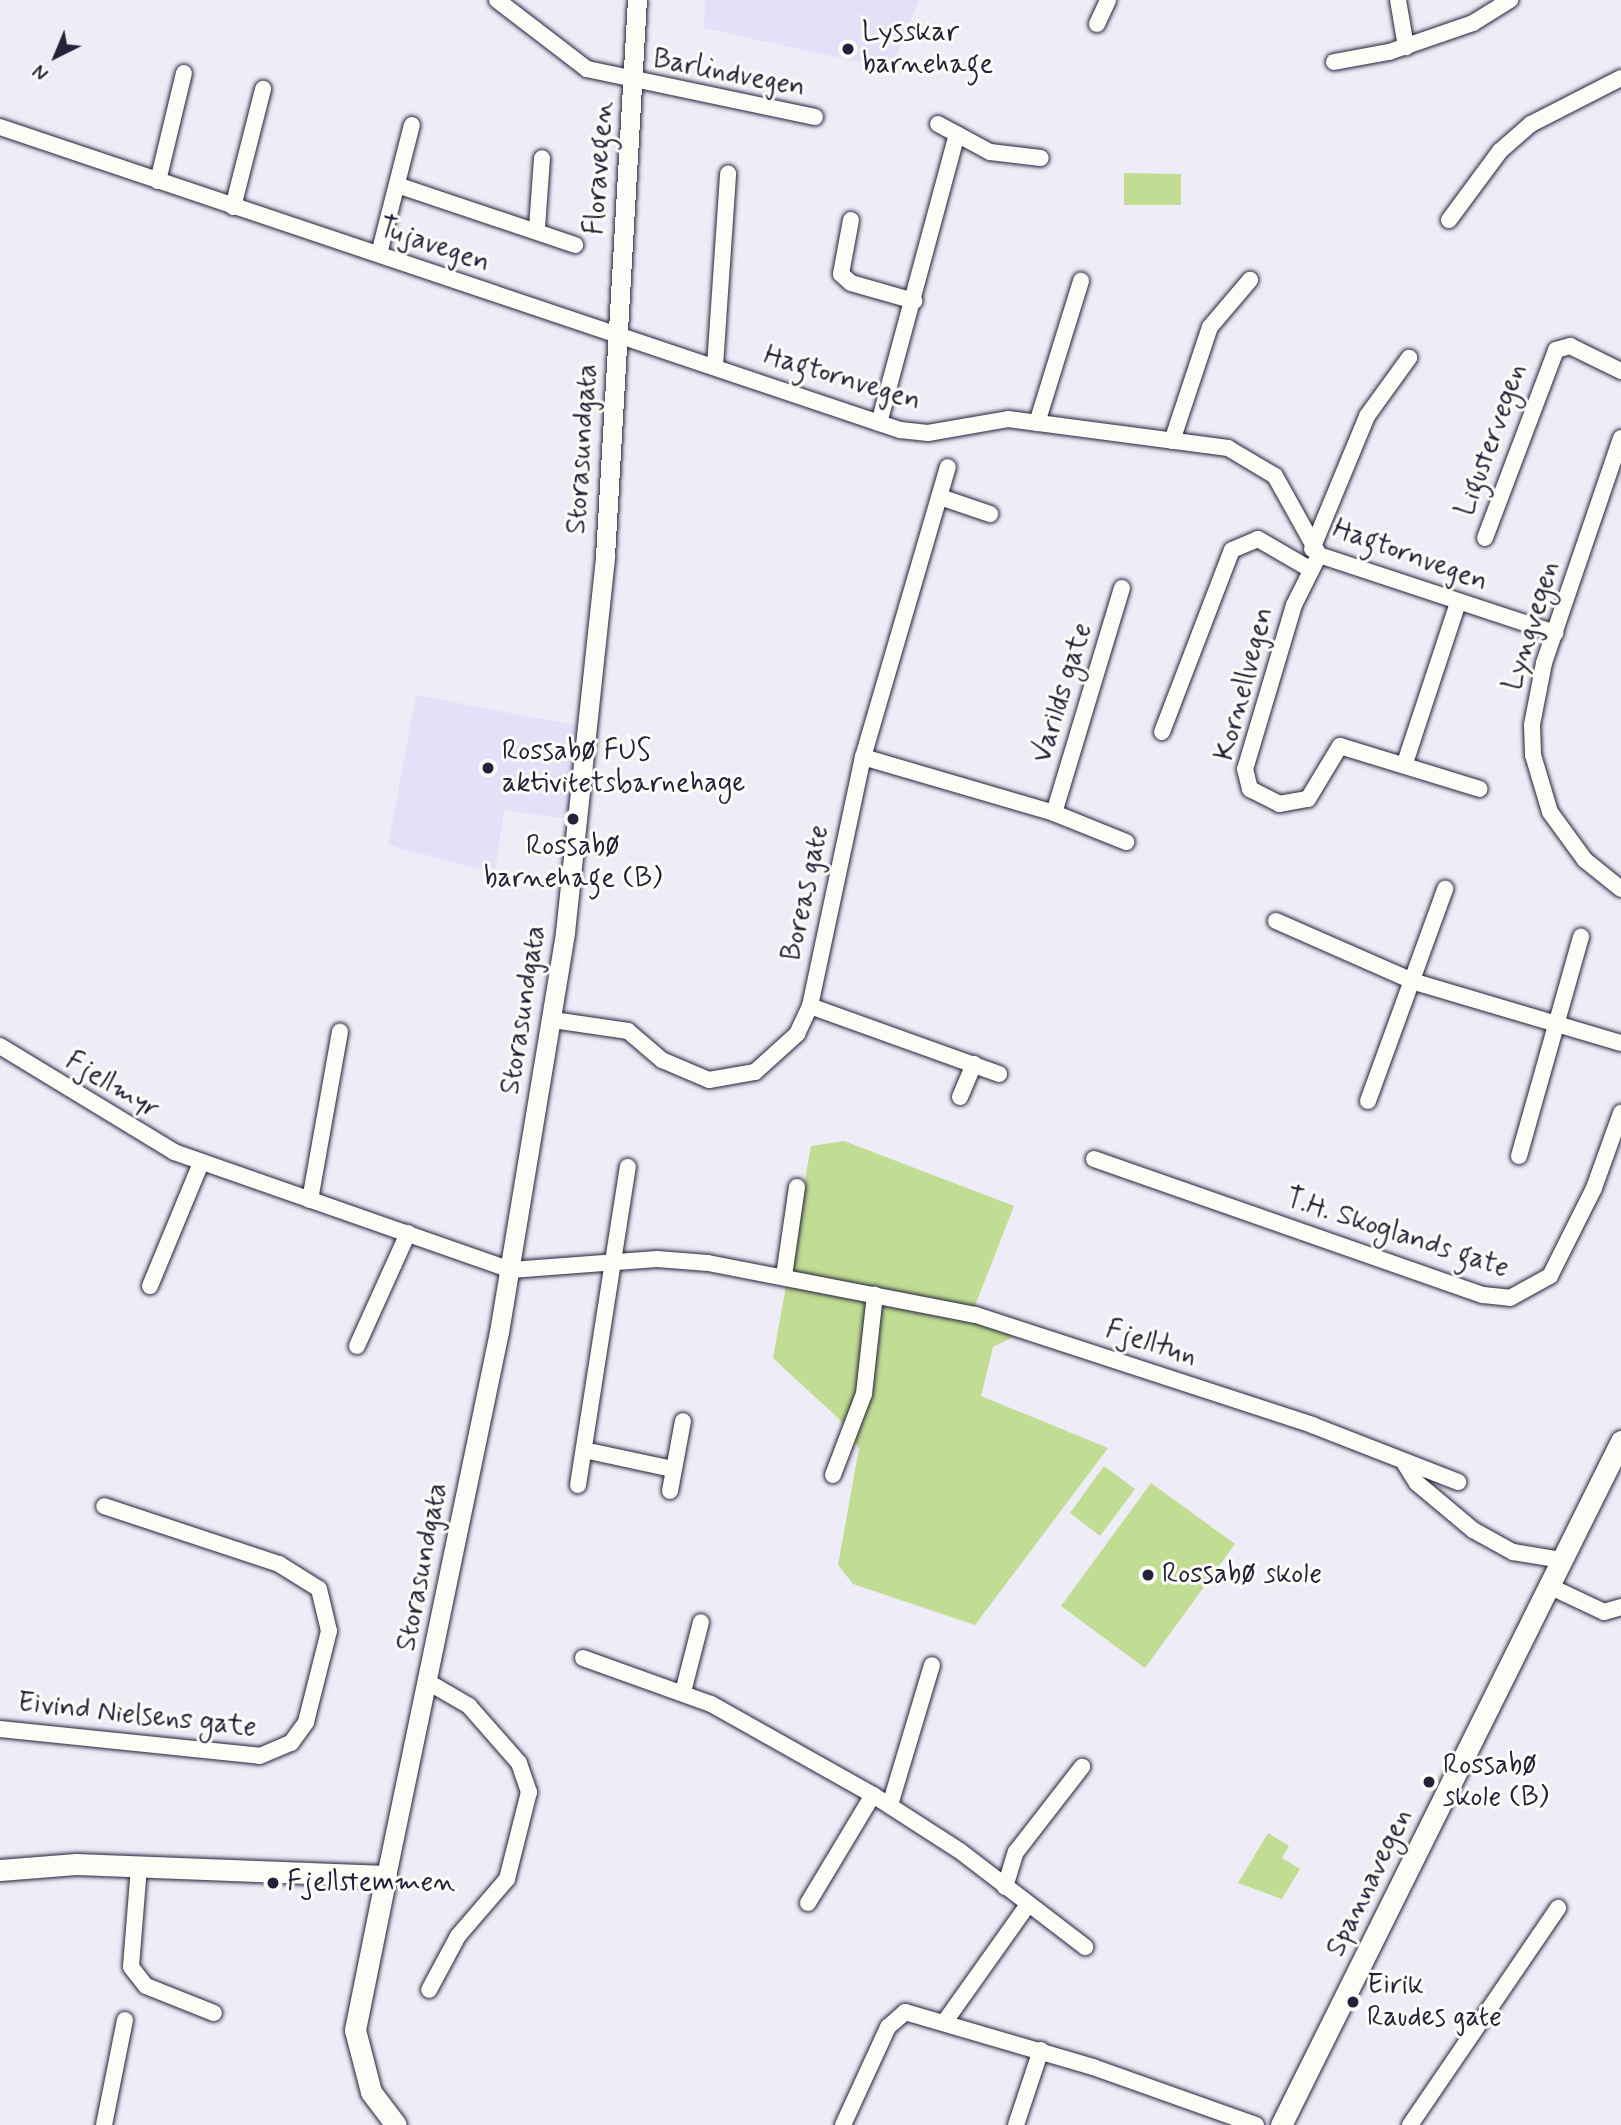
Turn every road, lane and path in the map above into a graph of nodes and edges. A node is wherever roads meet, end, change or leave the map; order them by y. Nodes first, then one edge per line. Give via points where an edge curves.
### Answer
1 (498, 0) edge
2 (637, 0) edge
3 (1108, 0) edge
4 (1398, 0) edge
5 (1510, 0) edge
6 (1097, 24) dead end
7 (1406, 47) junction
8 (1334, 62) dead end
9 (184, 73) dead end
10 (1621, 78) edge
11 (634, 82) junction
12 (263, 89) dead end
13 (815, 117) dead end
14 (938, 124) dead end
15 (412, 125) dead end
16 (0, 128) edge
17 (955, 141) junction
18 (542, 158) dead end
19 (1041, 158) dead end
20 (728, 173) dead end
21 (158, 181) junction
22 (397, 185) junction
23 (233, 207) junction
24 (851, 220) dead end
25 (1449, 220) dead end
26 (537, 228) junction
27 (575, 245) dead end
28 (379, 254) junction
29 (1250, 280) dead end
30 (1081, 281) dead end
31 (914, 301) junction
32 (618, 336) junction
33 (1409, 358) dead end
34 (715, 366) junction
35 (1621, 371) edge
36 (878, 423) junction
37 (1037, 423) junction
38 (1621, 438) edge
39 (1171, 441) junction
40 (948, 467) dead end
41 (940, 497) junction
42 (990, 514) dead end
43 (1485, 538) dead end
44 (1315, 552) junction
45 (1308, 568) junction
46 (1122, 588) dead end
47 (1458, 603) junction
48 (1555, 633) junction
49 (1162, 732) dead end
50 (863, 757) junction
51 (1405, 763) junction
52 (1480, 789) dead end
53 (1054, 813) junction
54 (1126, 842) dead end
55 (1621, 889) edge
56 (1445, 890) dead end
57 (1276, 921) dead end
58 (1581, 937) dead end
59 (1415, 982) junction
60 (810, 1006) junction
61 (553, 1020) junction
62 (1560, 1025) junction
63 (340, 1032) dead end
64 (1621, 1043) edge
65 (0, 1046) edge
66 (974, 1063) junction
67 (999, 1074) dead end
68 (960, 1097) dead end
69 (1368, 1101) dead end
70 (1621, 1113) edge
71 (1519, 1156) dead end
72 (1094, 1159) dead end
73 (201, 1163) junction
74 (628, 1167) dead end
75 (797, 1187) dead end
76 (310, 1200) junction
77 (408, 1233) junction
78 (616, 1261) junction
79 (511, 1270) junction
80 (784, 1276) junction
81 (150, 1286) dead end
82 (875, 1294) junction
83 (357, 1346) dead end
84 (683, 1422) dead end
85 (1621, 1441) edge
86 (584, 1450) junction
87 (1405, 1464) junction
88 (673, 1469) junction
89 (832, 1475) dead end
90 (1458, 1482) dead end
91 (578, 1485) dead end
92 (670, 1491) dead end
93 (104, 1506) dead end
94 (1562, 1560) junction
95 (1549, 1586) junction
96 (1621, 1607) edge
97 (701, 1622) dead end
98 (583, 1658) dead end
99 (932, 1665) dead end
100 (428, 1682) junction
101 (683, 1692) junction
102 (0, 1729) edge
103 (1083, 1767) dead end
104 (873, 1795) junction
105 (890, 1805) junction
106 (139, 1867) junction
107 (0, 1871) edge
108 (386, 1876) junction
109 (1005, 1887) junction
110 (808, 1903) dead end
111 (1027, 1906) junction
112 (1558, 1908) dead end
113 (1084, 1947) dead end
114 (429, 1990) dead end
115 (214, 2013) dead end
116 (946, 2020) junction
117 (125, 2021) dead end
118 (1041, 2050) junction
119 (1211, 2108) junction
120 (104, 2125) edge
121 (396, 2125) edge
122 (843, 2125) edge
123 (1016, 2125) edge
124 (1208, 2125) edge
125 (1256, 2125) edge
126 (1281, 2125) edge
127 (1410, 2125) edge

1 - 11 street, Barlindvegen via 573,61
2 - 11 street, Floravegen
3 - 6 street
4 - 7 street
5 - 7 street via 1473,23
7 - 8 street
9 - 21 street
10 - 25 street via 1531,124 1500,151
11 - 13 street, Barlindvegen
11 - 32 street, Floravegen
12 - 23 street
14 - 17 street
15 - 22 street
16 - 21 street, Tujavegen
17 - 19 street via 990,152
17 - 31 street
18 - 26 street
20 - 34 street
21 - 23 street, Tujavegen
22 - 26 street
22 - 28 street
23 - 28 street, Tujavegen
24 - 31 street via 841,274 851,284
26 - 27 street
28 - 32 street, Tujavegen
29 - 39 street via 1210,327
30 - 37 street
31 - 36 street
32 - 34 street, Hagtornvegen
32 - 61 street, Storasundgata via 592,686
33 - 44 street, Kornellvegen via 1367,416
34 - 36 street, Hagtornvegen
35 - 43 street, Ligustervegen via 1570,346 1556,349
36 - 37 street, Hagtornvegen via 928,433 990,418
37 - 39 street, Hagtornvegen
38 - 48 street, Lyngvegen
39 - 44 street, Hagtornvegen via 1228,448 1253,459 1283,488
40 - 41 street, Boreas gate
41 - 42 street
41 - 50 street, Boreas gate
44 - 45 street, Kornellvegen
44 - 47 street, Hagtornvegen
45 - 49 street, Kornellvegen via 1258,540 1231,551
45 - 51 street, Kornellvegen via 1245,769 1250,789 1279,804 1308,799 1340,746
46 - 53 street, Varilds gate
47 - 48 street, Hagtornvegen
47 - 51 street
48 - 55 street, Lyngvegen via 1532,725 1539,784 1566,837
50 - 53 street
50 - 60 street, Boreas gate
51 - 52 street, Kornellvegen
53 - 54 street
56 - 59 street
57 - 59 street
58 - 62 street
59 - 62 street
59 - 69 street
60 - 61 street, Boreas gate via 778,1055 733,1079 681,1071 628,1031
60 - 66 street
61 - 79 street, Storasundgata
62 - 64 street
62 - 71 street
63 - 76 street
65 - 73 street, Fjellmyr via 128,1129
66 - 67 street
66 - 68 street
70 - 72 street, T.H. Skoglands gate via 1594,1188 1550,1276 1510,1298 1483,1295
73 - 76 street, Fjellmyr
73 - 81 street
74 - 78 street
75 - 80 street
76 - 77 street, Fjellmyr
77 - 79 street, Fjellmyr
77 - 83 street
78 - 79 street, Fjelltun
78 - 80 street, Fjelltun via 708,1264
78 - 86 street
79 - 100 street, Storasundgata
80 - 82 street, Fjelltun
82 - 87 street, Fjelltun via 1002,1323 1312,1425
82 - 89 street via 864,1394
84 - 88 street
85 - 94 main road, Spannavegen
86 - 88 street
86 - 91 street
87 - 90 street, Fjelltun
87 - 94 street, Fjelltun via 1417,1483 1473,1530 1513,1552
88 - 92 street
93 - 102 street, Eivind Nielsens gate via 279,1564 319,1588 329,1631 306,1722 291,1742 260,1756
94 - 95 main road, Spannavegen
95 - 96 street via 1604,1612
95 - 126 main road, Spannavegen
97 - 101 street
98 - 101 street
99 - 105 street
100 - 108 street, Storasundgata
100 - 114 street, Storasundgata via 469,1706 519,1763 530,1792 507,1879 458,1936
101 - 104 street
103 - 109 street via 1016,1852
104 - 105 street
104 - 110 street
105 - 109 street
106 - 107 main road
106 - 108 main road
106 - 115 street via 131,1967 146,1986
108 - 121 main road, Storasundgata via 355,2030 371,2092
109 - 111 street
111 - 113 street
111 - 116 street
112 - 127 street
116 - 118 street
116 - 122 street via 905,2012 894,2018
117 - 120 street
118 - 119 street
118 - 123 street
119 - 124 street
119 - 125 street

